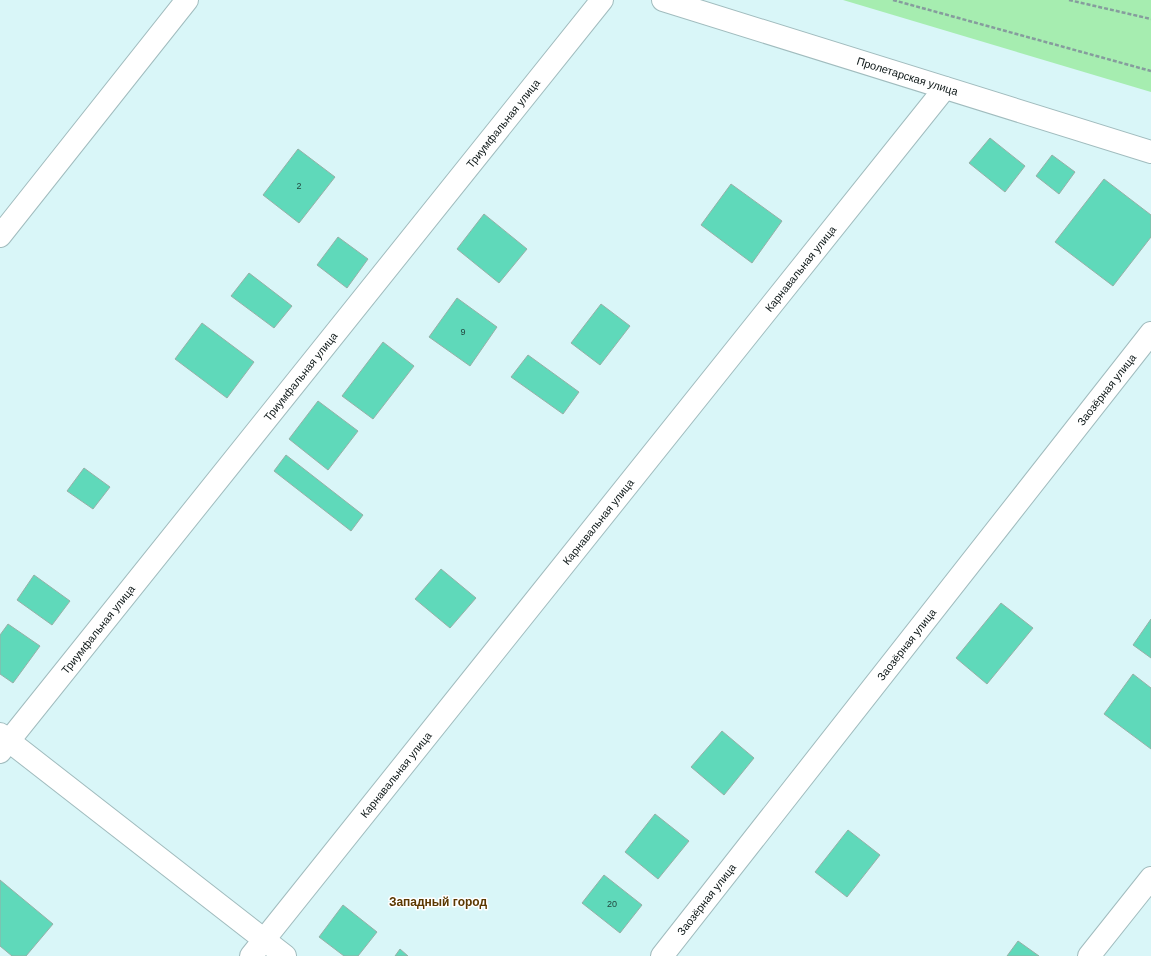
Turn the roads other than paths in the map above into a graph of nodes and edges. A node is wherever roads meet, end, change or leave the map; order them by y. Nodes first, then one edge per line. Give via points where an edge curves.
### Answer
1 (188, 0) edge
2 (602, 0) edge
3 (663, 0) edge
4 (945, 88) junction
5 (1151, 152) edge
6 (0, 236) edge
7 (1151, 333) edge
8 (3, 742) edge
9 (1151, 878) edge
10 (258, 948) edge
11 (285, 956) edge
12 (662, 956) edge
13 (1089, 956) edge

1 - 6 street
2 - 8 street, Триумфальная улица
3 - 4 street, Пролетарская улица
4 - 5 street, Пролетарская улица
4 - 10 street, Карнавальная улица
7 - 12 street, Заозёрная улица
8 - 10 street
9 - 13 street
10 - 11 street

